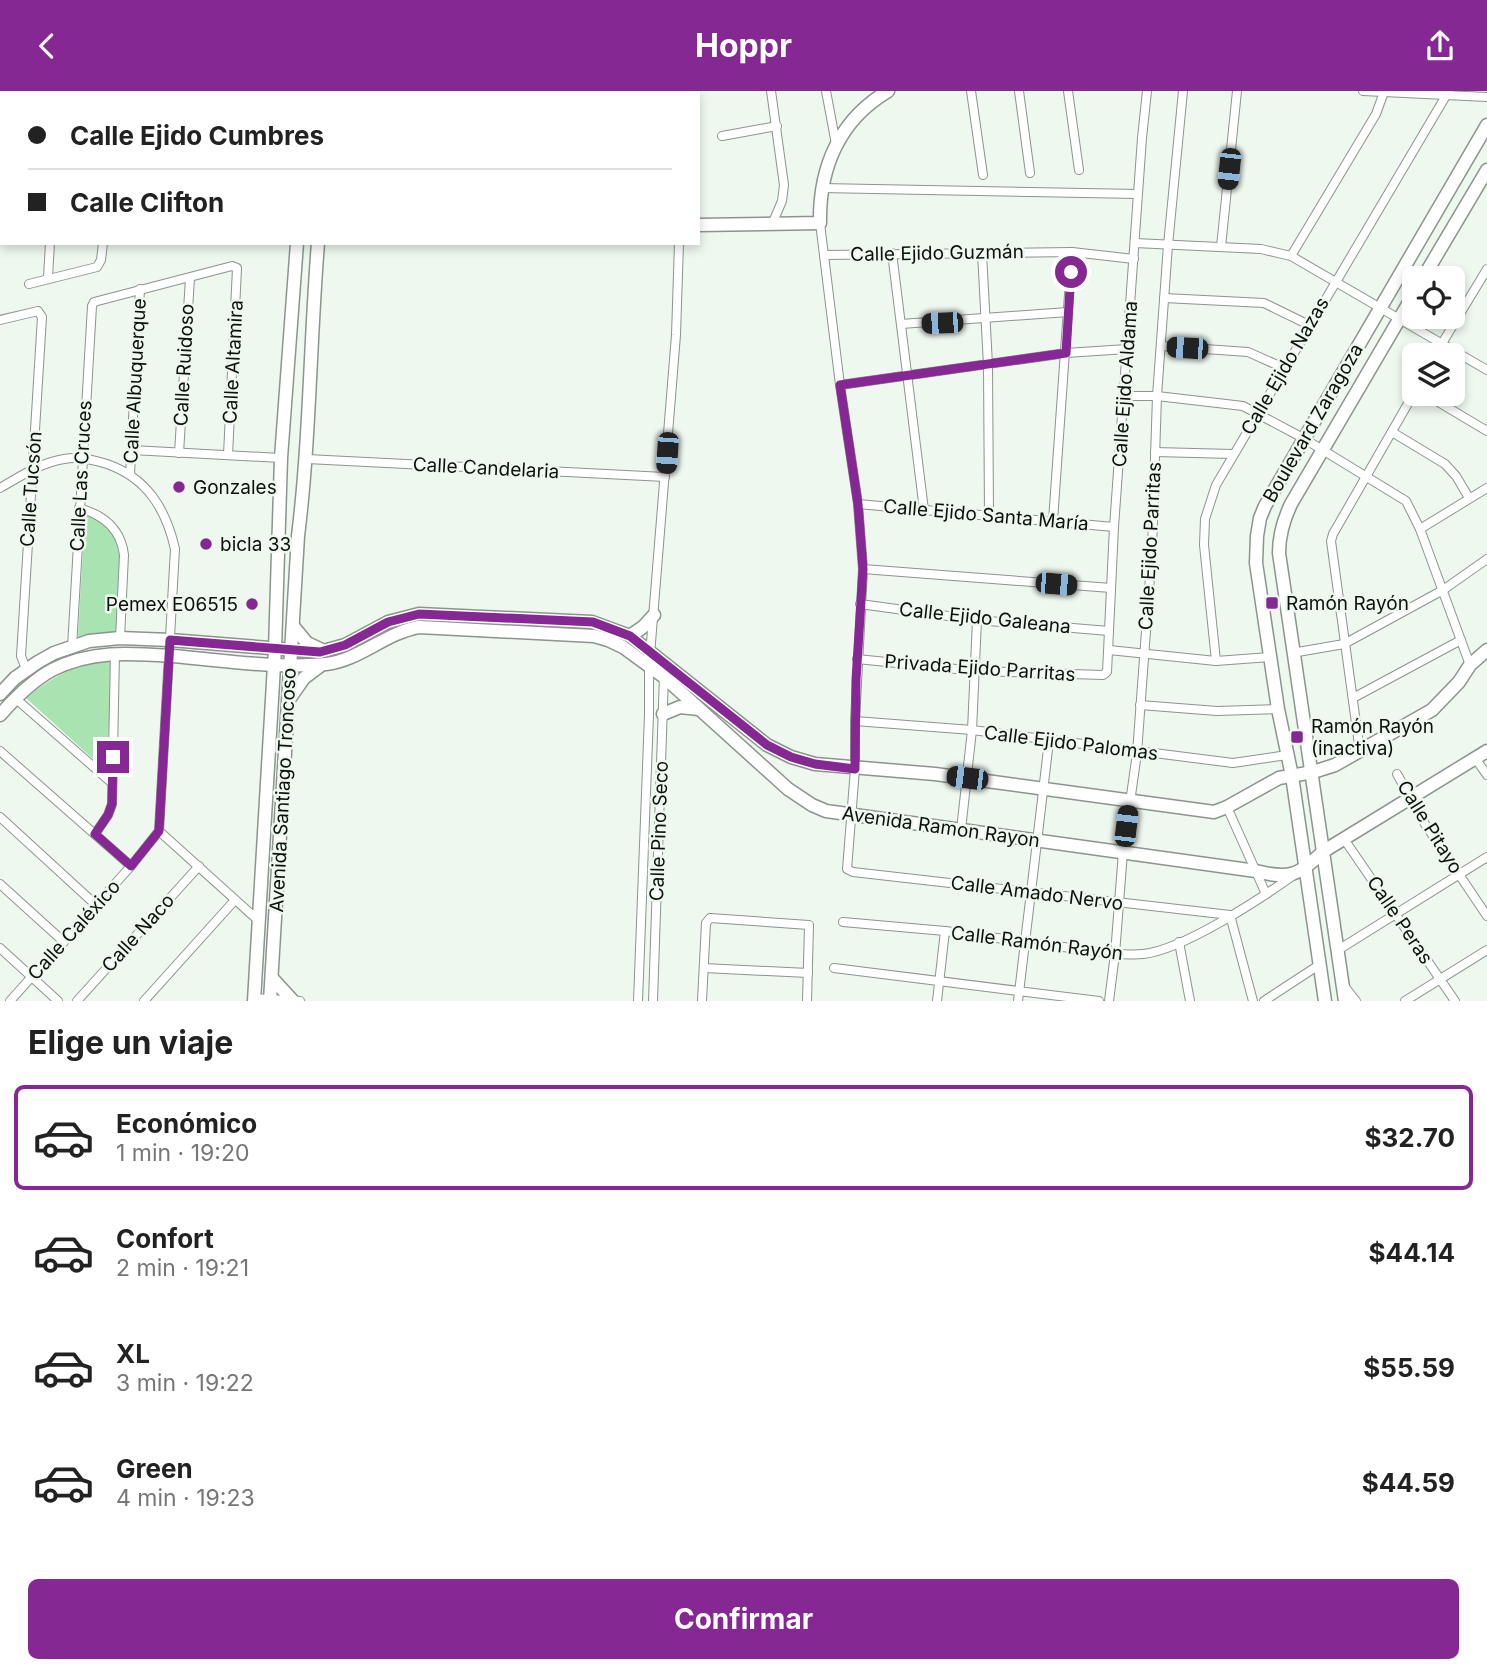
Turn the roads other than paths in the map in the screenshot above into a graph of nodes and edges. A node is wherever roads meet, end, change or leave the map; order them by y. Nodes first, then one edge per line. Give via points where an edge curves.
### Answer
1 (771, 91) edge
2 (826, 91) edge
3 (971, 91) edge
4 (1019, 91) edge
5 (1068, 91) edge
6 (1147, 91) edge
7 (1183, 91) edge
8 (1237, 91) edge
9 (1363, 91) edge
10 (880, 93) edge
11 (1384, 93) edge
12 (1447, 94) junction
13 (1487, 97) edge
14 (1487, 125) edge
15 (776, 126) junction
16 (722, 136) dead end
17 (835, 144) junction
18 (1079, 170) dead end
19 (1487, 170) edge
20 (1030, 173) dead end
21 (983, 175) dead end
22 (821, 188) junction
23 (1138, 194) junction
24 (773, 222) junction
25 (820, 223) junction
26 (700, 225) edge
27 (1135, 243) junction
28 (50, 245) edge
29 (103, 245) edge
30 (297, 245) edge
31 (318, 245) edge
32 (679, 245) edge
33 (1168, 245) junction
34 (1220, 247) junction
35 (1072, 252) junction
36 (892, 253) junction
37 (982, 253) junction
38 (824, 255) junction
39 (1291, 256) junction
40 (1134, 259) junction
41 (1430, 266) edge
42 (1487, 269) edge
43 (48, 277) junction
44 (190, 278) junction
45 (1335, 281) junction
46 (29, 284) dead end
47 (141, 289) junction
48 (1164, 297) junction
49 (1380, 308) junction
50 (1068, 312) junction
51 (1402, 314) edge
52 (984, 319) junction
53 (1399, 319) junction
54 (0, 320) edge
55 (901, 324) junction
56 (1309, 325) junction
57 (1440, 343) edge
58 (1443, 343) edge
59 (1161, 346) junction
60 (1127, 349) junction
61 (1066, 353) junction
62 (1465, 357) edge
63 (988, 365) junction
64 (1284, 368) junction
65 (1487, 370) edge
66 (906, 376) junction
67 (840, 385) junction
68 (1124, 396) junction
69 (1157, 396) junction
70 (1407, 406) edge
71 (1445, 406) edge
72 (1258, 414) junction
73 (1392, 432) junction
74 (1487, 432) edge
75 (1303, 438) junction
76 (132, 450) junction
77 (1323, 450) junction
78 (1155, 452) junction
79 (179, 453) junction
80 (1233, 454) junction
81 (228, 455) junction
82 (81, 458) junction
83 (281, 458) junction
84 (306, 459) junction
85 (32, 469) junction
86 (130, 474) junction
87 (1366, 476) junction
88 (665, 477) junction
89 (0, 488) edge
90 (1487, 488) edge
91 (1469, 498) junction
92 (858, 504) junction
93 (79, 508) junction
94 (924, 510) junction
95 (989, 515) junction
96 (1053, 521) junction
97 (1114, 527) junction
98 (1420, 529) junction
99 (1487, 559) edge
100 (863, 569) junction
101 (1111, 588) junction
102 (1443, 590) junction
103 (860, 604) junction
104 (654, 615) junction
105 (977, 620) junction
106 (293, 626) junction
107 (1109, 631) junction
108 (630, 636) junction
109 (120, 638) junction
110 (170, 640) junction
111 (1461, 640) junction
112 (1344, 644) junction
113 (72, 647) junction
114 (275, 649) junction
115 (291, 649) junction
116 (1109, 650) junction
117 (1487, 650) edge
118 (650, 652) junction
119 (114, 653) junction
120 (1292, 653) junction
121 (1143, 654) junction
122 (169, 656) junction
123 (1270, 657) junction
124 (325, 658) junction
125 (857, 659) junction
126 (1216, 661) junction
127 (663, 662) junction
128 (274, 664) junction
129 (291, 664) junction
130 (1470, 665) junction
131 (649, 667) junction
132 (26, 669) junction
133 (976, 671) junction
134 (1103, 675) joint
135 (664, 677) junction
136 (2, 689) edge
137 (16, 698) junction
138 (1353, 698) junction
139 (288, 701) junction
140 (1140, 705) junction
141 (699, 709) junction
142 (1278, 709) junction
143 (663, 714) junction
144 (0, 715) edge
145 (855, 721) junction
146 (972, 730) junction
147 (1049, 741) junction
148 (0, 751) edge
149 (1360, 752) junction
150 (1137, 753) junction
151 (1481, 754) edge
152 (1287, 755) junction
153 (855, 769) junction
154 (1313, 772) junction
155 (1397, 773) dead end
156 (1487, 775) edge
157 (1292, 776) junction
158 (967, 778) junction
159 (112, 783) junction
160 (1044, 789) junction
161 (1412, 798) junction
162 (1130, 801) junction
163 (1227, 807) junction
164 (850, 816) junction
165 (0, 817) edge
166 (961, 830) junction
167 (159, 831) junction
168 (95, 834) junction
169 (1344, 839) junction
170 (1038, 840) junction
171 (1324, 851) junction
172 (1123, 852) junction
173 (1487, 857) edge
174 (131, 866) junction
175 (199, 866) junction
176 (1256, 871) junction
177 (1300, 872) junction
178 (1459, 874) junction
179 (0, 884) edge
180 (1031, 891) junction
181 (1266, 894) junction
182 (235, 899) junction
183 (1118, 903) junction
184 (96, 905) junction
185 (1396, 914) junction
186 (1230, 915) junction
187 (1487, 916) edge
188 (260, 922) junction
189 (844, 922) dead end
190 (945, 931) junction
191 (1025, 941) junction
192 (64, 942) junction
193 (1179, 942) junction
194 (0, 948) edge
195 (1338, 950) junction
196 (1487, 950) edge
197 (1115, 954) junction
198 (1320, 965) junction
199 (704, 968) junction
200 (834, 968) dead end
201 (808, 974) junction
202 (32, 977) junction
203 (272, 978) junction
204 (1440, 979) junction
205 (940, 980) junction
206 (1342, 983) junction
207 (1019, 991) junction
208 (254, 999) edge
209 (270, 1000) edge
210 (293, 1000) edge
211 (10, 1001) edge
212 (58, 1001) edge
213 (77, 1001) edge
214 (144, 1001) edge
215 (300, 1001) edge
216 (638, 1001) edge
217 (653, 1001) edge
218 (702, 1001) edge
219 (807, 1001) edge
220 (937, 1001) edge
221 (1018, 1001) edge
222 (1099, 1001) edge
223 (1109, 1001) edge
224 (1189, 1001) edge
225 (1253, 1001) edge
226 (1264, 1001) edge
227 (1325, 1001) edge
228 (1345, 1001) edge
229 (1356, 1001) edge
230 (1405, 1001) edge
231 (1455, 1001) edge

1 - 15 street
2 - 17 street
3 - 21 street
4 - 20 street
5 - 18 street
6 - 23 street, Calle Ejido Aldama
7 - 33 street, Calle Ejido Parritas
8 - 34 street
9 - 11 street
10 - 17 main road
11 - 12 street
11 - 39 street
12 - 13 street
12 - 45 street, Calle Ejido Nazas
14 - 49 main road, Boulevard Zaragoza
15 - 16 street
15 - 24 street via 784,192
17 - 22 main road
19 - 41 main road
22 - 23 street
22 - 25 main road
23 - 27 street, Calle Ejido Aldama
24 - 25 main road
24 - 26 main road
25 - 38 street
27 - 33 street
27 - 40 street, Calle Ejido Aldama
28 - 43 street
29 - 43 street via 97,267
30 - 83 main road, Avenida Santiago Troncoso
31 - 84 main road, Avenida Santiago Troncoso
32 - 88 street, Calle Pino Seco
33 - 34 street
33 - 48 street, Calle Ejido Parritas
34 - 39 street
35 - 37 street, Calle Ejido Guzmán
35 - 40 street, Calle Ejido Guzmán
35 - 50 street
36 - 37 street, Calle Ejido Guzmán
36 - 38 street, Calle Ejido Guzmán
36 - 55 street
37 - 52 street
38 - 67 street
39 - 45 street
40 - 60 street, Calle Ejido Aldama
42 - 58 street
43 - 46 street
44 - 47 street
44 - 79 street, Calle Ruidoso
44 - 81 street, Calle Altamira via 232,266 238,270
45 - 49 street
45 - 56 street, Calle Ejido Nazas
47 - 76 street, Calle Albuquerque
47 - 82 street, Calle Las Cruces via 99,299 92,306
48 - 56 street via 1264,303
48 - 59 street, Calle Ejido Parritas
49 - 53 street
49 - 75 main road, Boulevard Zaragoza
50 - 52 street
50 - 61 street
51 - 53 main road, Boulevard Zaragoza
52 - 55 street
52 - 63 street
53 - 57 street
53 - 77 main road, Boulevard Zaragoza
54 - 85 street, Calle Tucsón via 37,311 43,317
55 - 66 street
56 - 64 street, Calle Ejido Nazas
59 - 64 street via 1255,353
59 - 69 street, Calle Ejido Parritas
60 - 61 street
60 - 68 street, Calle Ejido Aldama
61 - 63 street
61 - 96 street
62 - 65 street
63 - 66 street
63 - 95 street
64 - 72 street, Calle Ejido Nazas
66 - 67 street
66 - 94 street
67 - 92 street
68 - 69 street
68 - 97 street, Calle Ejido Aldama
69 - 72 street via 1237,405
69 - 78 street, Calle Ejido Parritas
70 - 73 street
71 - 74 street
72 - 75 street
72 - 80 street, Calle Ejido Nazas
73 - 87 street
73 - 91 street via 1446,464
75 - 77 street
75 - 123 main road, Boulevard Zaragoza via 1265,506 1257,537 1256,563
76 - 79 street
76 - 86 street, Calle Albuquerque
77 - 87 street
77 - 120 main road, Boulevard Zaragoza via 1283,519 1279,537
78 - 80 street
78 - 121 street, Calle Ejido Parritas
79 - 81 street
80 - 126 street, Calle Ejido Nazas via 1205,519 1205,574
81 - 83 street
82 - 85 street
82 - 86 street
82 - 93 street, Calle Las Cruces
83 - 114 main road, Avenida Santiago Troncoso
84 - 88 street, Calle Candelaria
84 - 106 main road, Avenida Santiago Troncoso
85 - 89 street
85 - 132 street, Calle Tucsón via 21,656
86 - 110 street via 160,505 170,526 175,549
87 - 98 street via 1406,501
87 - 112 street via 1331,541
88 - 104 street, Calle Pino Seco
90 - 91 street
91 - 98 street
92 - 94 street, Calle Ejido Santa María
92 - 100 street
93 - 109 street via 103,517 123,542
93 - 113 street, Calle Las Cruces
94 - 95 street, Calle Ejido Santa María
95 - 96 street, Calle Ejido Santa María
96 - 97 street, Calle Ejido Santa María
97 - 101 street, Calle Ejido Aldama
98 - 102 street
99 - 102 street
100 - 101 street
100 - 103 street
101 - 107 street, Calle Ejido Aldama
102 - 111 street
102 - 112 street
103 - 105 street, Calle Ejido Galeana
103 - 125 street
104 - 108 main road
104 - 118 street, Calle Pino Seco
105 - 107 street, Calle Ejido Galeana
105 - 133 street
106 - 115 main road, Avenida Santiago Troncoso
106 - 124 main road
107 - 116 street, Calle Ejido Aldama
108 - 118 main road, Avenida Ramon Rayon
108 - 124 main road, Avenida Ramon Rayon via 593,622 419,614 388,622
109 - 110 main road, Avenida Ramon Rayon
109 - 113 main road, Avenida Ramon Rayon
110 - 114 main road, Avenida Ramon Rayon
110 - 122 street
111 - 130 street
111 - 138 street
112 - 120 street
112 - 138 street
113 - 132 main road, Avenida Ramon Rayon
114 - 115 main road, Avenida Ramon Rayon
114 - 128 main road, Avenida Santiago Troncoso
115 - 124 main road, Avenida Ramon Rayon
115 - 129 main road, Avenida Santiago Troncoso
116 - 121 street
116 - 134 street, Calle Ejido Aldama via 1108,670
117 - 130 main road, Avenida Ramon Rayon
118 - 127 main road, Avenida Ramon Rayon
118 - 131 street, Calle Pino Seco
119 - 122 main road, Avenida Ramon Rayon
119 - 137 main road, Avenida Ramon Rayon via 61,666
119 - 159 street
120 - 154 main road, Boulevard Zaragoza
121 - 126 street
121 - 140 street, Calle Ejido Parritas
122 - 128 main road, Avenida Ramon Rayon
122 - 167 street
123 - 126 street
123 - 142 main road, Boulevard Zaragoza
124 - 129 main road, Avenida Ramon Rayon
124 - 131 main road, Avenida Ramon Rayon via 335,663 396,633 431,627 594,636 623,647
124 - 139 main road
125 - 133 street, Privada Ejido Parritas
125 - 145 street
127 - 135 street, Calle Pino Seco
127 - 153 main road, Avenida Ramon Rayon via 777,751 815,764
128 - 129 main road, Avenida Ramon Rayon
128 - 188 main road, Avenida Santiago Troncoso
129 - 139 main road, Avenida Santiago Troncoso
130 - 149 main road, Avenida Ramon Rayon via 1432,710
131 - 135 main road, Avenida Ramon Rayon
131 - 216 street, Calle Pino Seco
132 - 136 main road, Avenida Ramon Rayon
133 - 134 street, Privada Ejido Parritas
133 - 146 street
135 - 141 main road, Avenida Ramon Rayon
135 - 143 street, Calle Pino Seco
137 - 144 main road, Avenida Ramon Rayon
137 - 159 street
138 - 149 street
139 - 203 main road, Avenida Santiago Troncoso
140 - 142 street
140 - 150 street, Calle Ejido Parritas
141 - 143 main road via 680,707
141 - 164 main road, Avenida Ramon Rayon via 796,794 819,808
142 - 152 main road, Boulevard Zaragoza
143 - 217 street, Calle Pino Seco
145 - 146 street, Calle Ejido Palomas
145 - 153 street
146 - 147 street, Calle Ejido Palomas
146 - 158 street
147 - 150 street, Calle Ejido Palomas
147 - 160 street
148 - 168 street
149 - 154 main road, Avenida Ramon Rayon
150 - 152 street, Calle Ejido Palomas via 1241,764
150 - 162 street, Calle Ejido Parritas
151 - 156 street
151 - 161 main road, Calle Ramón Rayón
152 - 157 main road, Boulevard Zaragoza
153 - 158 main road, Avenida Ramon Rayon
153 - 164 street
154 - 157 main road, Avenida Ramon Rayon
154 - 171 main road, Boulevard Zaragoza
155 - 161 street, Calle Pitayo
157 - 163 main road, Avenida Ramon Rayon via 1273,780
157 - 177 main road, Boulevard Zaragoza
158 - 160 main road, Avenida Ramon Rayon
158 - 166 street
159 - 168 street via 111,808
160 - 162 main road, Avenida Ramon Rayon
160 - 170 street
161 - 169 main road, Calle Ramón Rayón
161 - 178 street, Calle Pitayo
162 - 163 main road, Avenida Ramon Rayon via 1210,812
162 - 172 street, Calle Ejido Parritas
163 - 176 street
164 - 166 main road, Avenida Ramon Rayon
164 - 180 street, Calle Amado Nervo via 846,868 853,872
165 - 184 street
166 - 170 main road, Avenida Ramon Rayon
167 - 174 street, Calle Caléxico
167 - 175 street
168 - 174 street
169 - 171 main road, Calle Ramón Rayón
169 - 185 street, Calle Peras
170 - 172 main road, Avenida Ramon Rayon
170 - 180 street
171 - 177 main road, Calle Ramón Rayón
171 - 195 main road, Boulevard Zaragoza
172 - 176 main road, Avenida Ramon Rayon
172 - 183 street, Calle Ejido Parritas
173 - 178 street
174 - 184 street, Calle Caléxico
175 - 182 street
175 - 213 street, Calle Naco
176 - 177 main road via 1283,877
176 - 181 street
177 - 181 street, Calle Ramón Rayón
177 - 198 main road, Boulevard Zaragoza
178 - 185 street
178 - 187 street, Calle Pitayo
179 - 192 street
180 - 183 street, Calle Amado Nervo
180 - 191 street
181 - 186 street, Calle Ramón Rayón
182 - 188 street
182 - 214 street
183 - 186 street, Calle Amado Nervo
183 - 197 street, Calle Ejido Parritas
184 - 192 street, Calle Caléxico
185 - 195 street
185 - 204 street, Calle Peras
186 - 193 street, Calle Ramón Rayón
186 - 225 street
188 - 208 main road, Avenida Santiago Troncoso
189 - 190 street, Calle Ramón Rayón
190 - 191 street, Calle Ramón Rayón
190 - 205 street
191 - 197 street, Calle Ramón Rayón
191 - 207 street
192 - 202 street, Calle Caléxico
193 - 197 street, Calle Ramón Rayón via 1143,954
193 - 224 street
194 - 202 street
195 - 206 main road, Boulevard Zaragoza
196 - 204 street
197 - 223 street, Calle Ejido Parritas
198 - 226 street
198 - 227 main road, Boulevard Zaragoza
199 - 201 street
199 - 201 street via 708,919 809,925
199 - 218 street
200 - 205 street
201 - 219 street
202 - 211 street, Calle Caléxico
202 - 212 street
203 - 209 main road, Avenida Santiago Troncoso
203 - 210 main road
204 - 230 street
204 - 231 street, Calle Peras
205 - 207 street
205 - 220 street
206 - 228 main road, Boulevard Zaragoza
206 - 229 street
207 - 221 street
207 - 222 street
208 - 209 street
209 - 210 street
210 - 215 street

